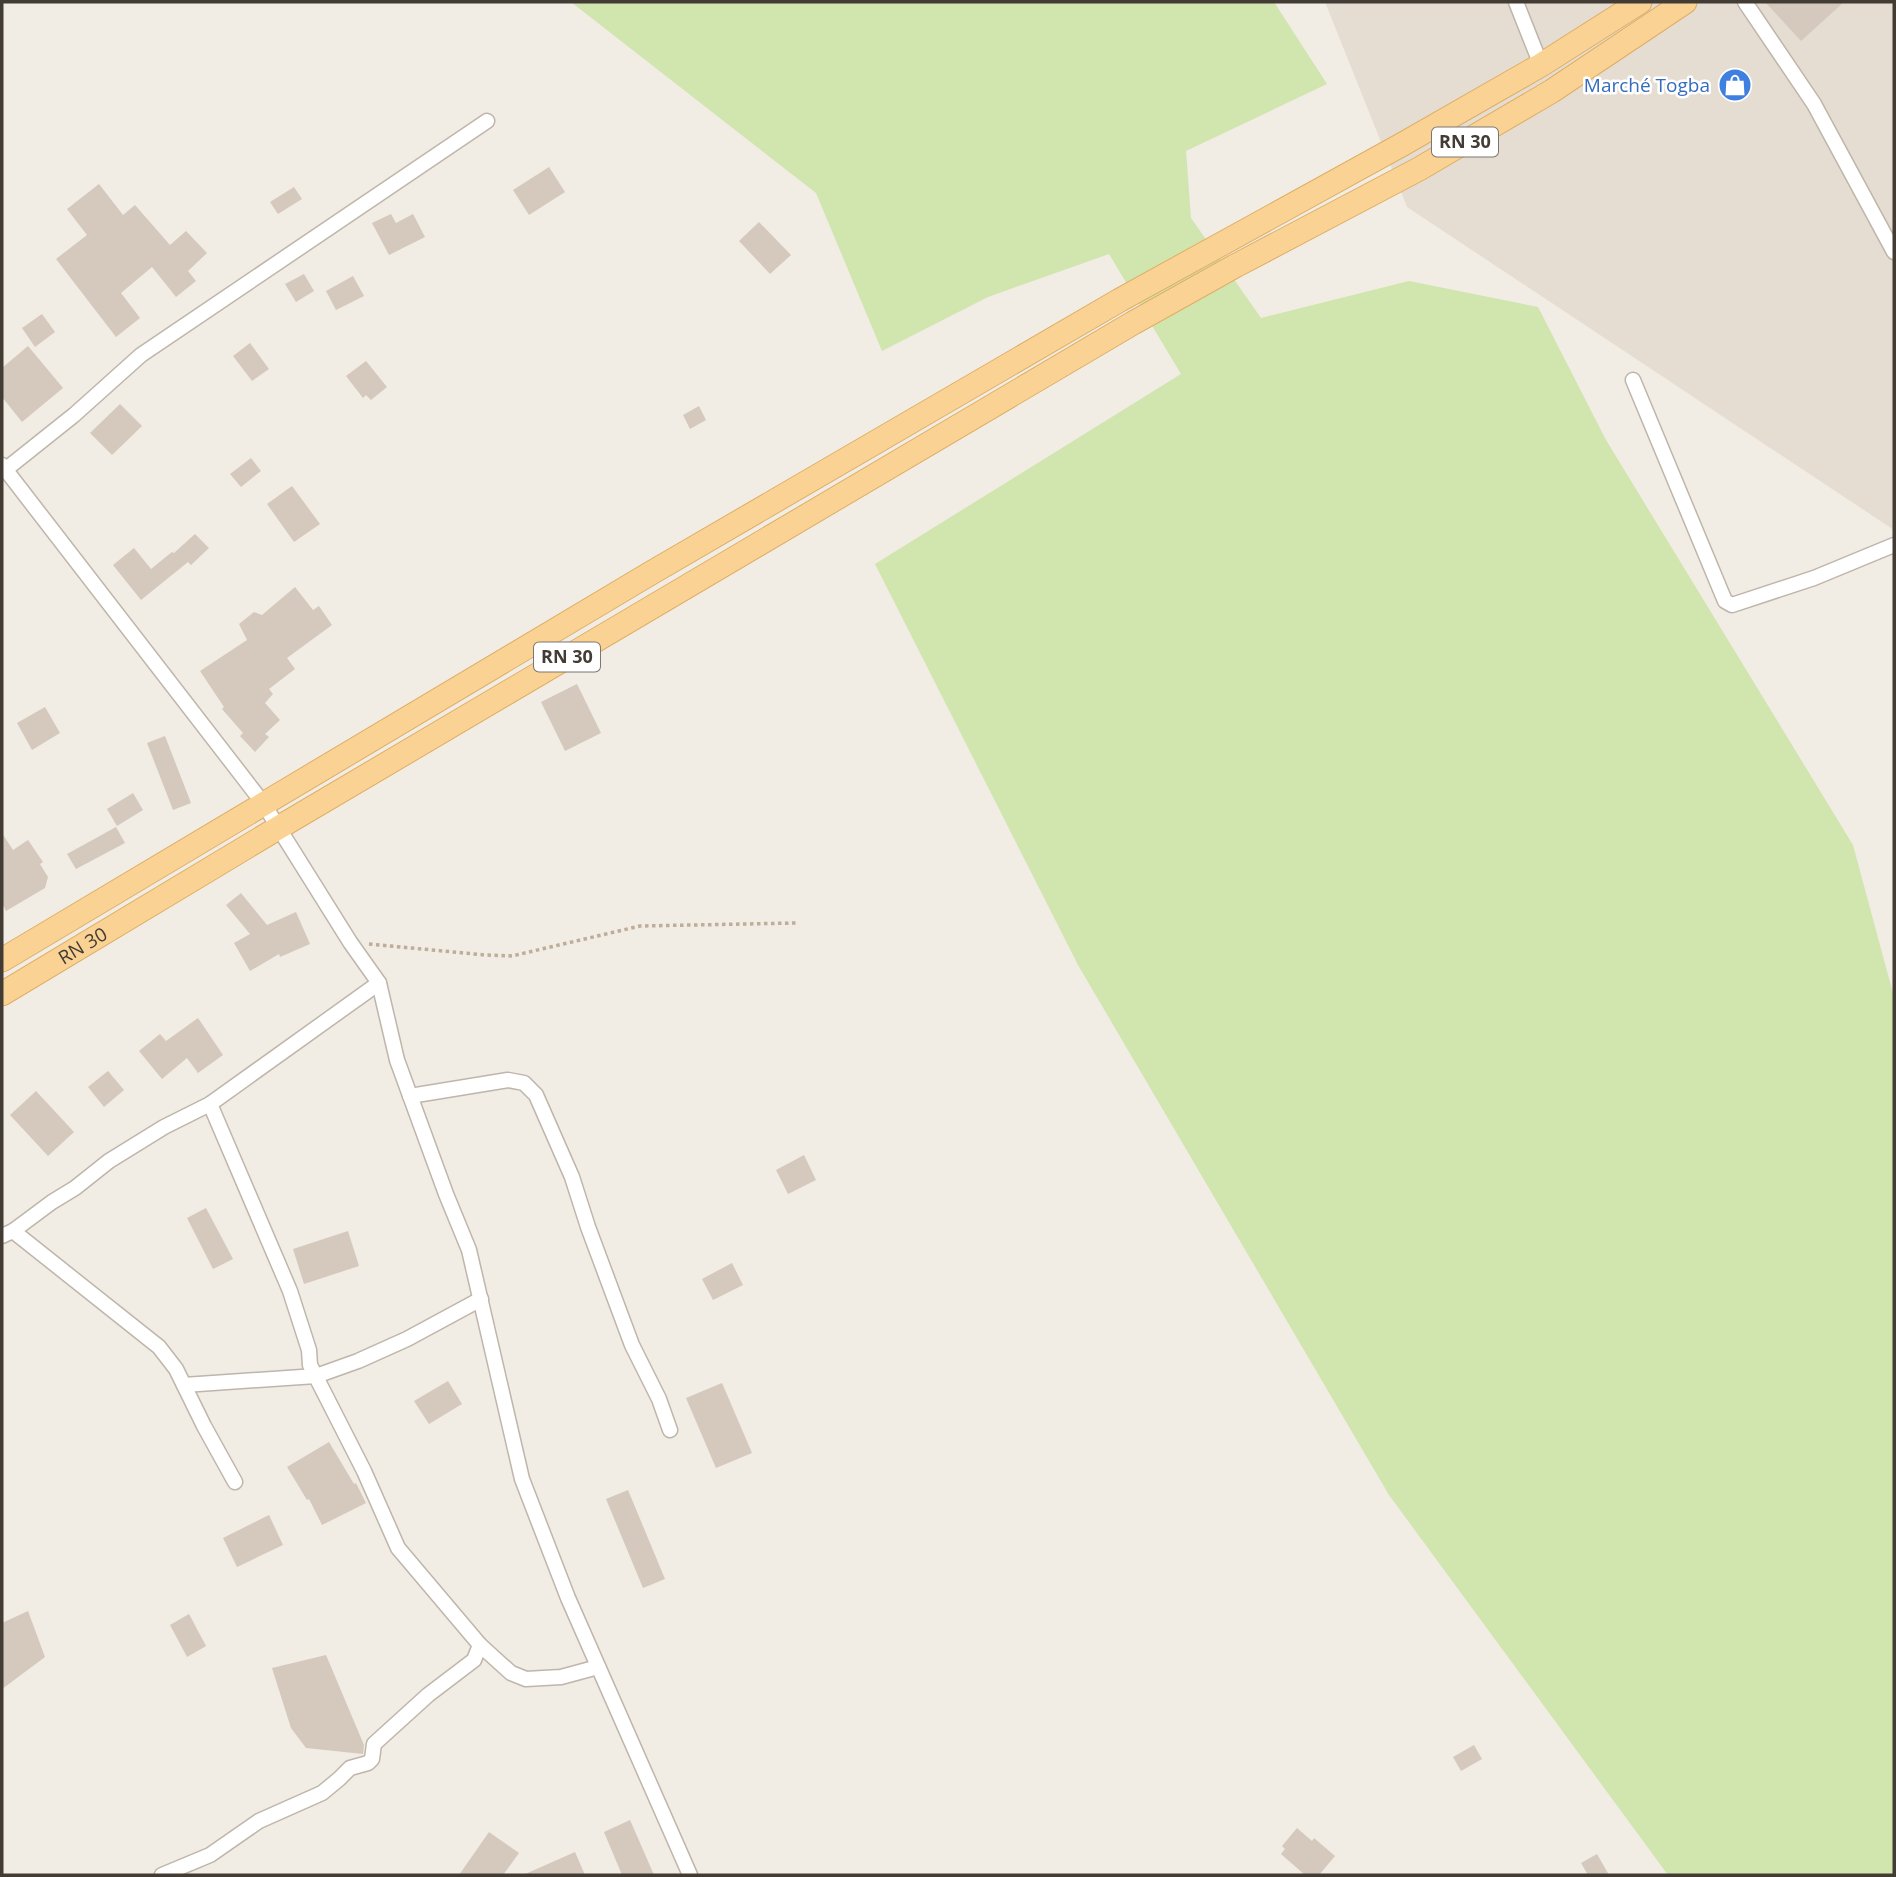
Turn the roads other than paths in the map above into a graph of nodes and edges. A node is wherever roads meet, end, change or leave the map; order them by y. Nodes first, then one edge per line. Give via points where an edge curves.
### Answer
1 (1516, 2) edge
2 (1640, 2) edge
3 (1685, 2) edge
4 (1745, 2) edge
5 (1541, 65) junction
6 (487, 121) dead end
7 (1894, 252) edge
8 (1633, 380) dead end
9 (3, 468) edge
10 (1894, 545) edge
11 (264, 803) junction
12 (278, 828) junction
13 (2, 960) edge
14 (379, 983) junction
15 (2, 994) edge
16 (410, 1096) junction
17 (210, 1104) junction
18 (8, 1234) edge
19 (481, 1299) junction
20 (316, 1376) junction
21 (184, 1385) junction
22 (670, 1430) dead end
23 (235, 1482) dead end
24 (480, 1645) junction
25 (598, 1667) junction
26 (162, 1875) edge
27 (690, 1875) edge

1 - 5 street
2 - 5 main road, RN 30
3 - 12 main road, RN 30 / RN 30 via 1552,91 1419,169 1133,323
4 - 7 street via 1814,104
5 - 11 main road, RN 30 via 1120,300
6 - 9 street via 141,355 74,415
8 - 10 street via 1724,601 1732,605 1802,582
9 - 11 street
11 - 12 street
11 - 13 main road, RN 30
12 - 14 street
12 - 15 main road, RN 30 / RN 30
14 - 16 street
14 - 17 street
16 - 19 street via 469,1251
16 - 22 street via 508,1080 524,1083 536,1095 572,1177 632,1345 660,1399
17 - 18 street via 109,1161
17 - 20 street via 290,1291
18 - 21 street via 159,1347
19 - 20 street via 407,1339
19 - 25 street via 523,1479
20 - 21 street
20 - 24 street via 398,1548
21 - 23 street
24 - 25 street via 511,1673 526,1679
24 - 26 street via 474,1660 374,1744 368,1763 350,1768 322,1793 259,1821 210,1855
25 - 27 street

